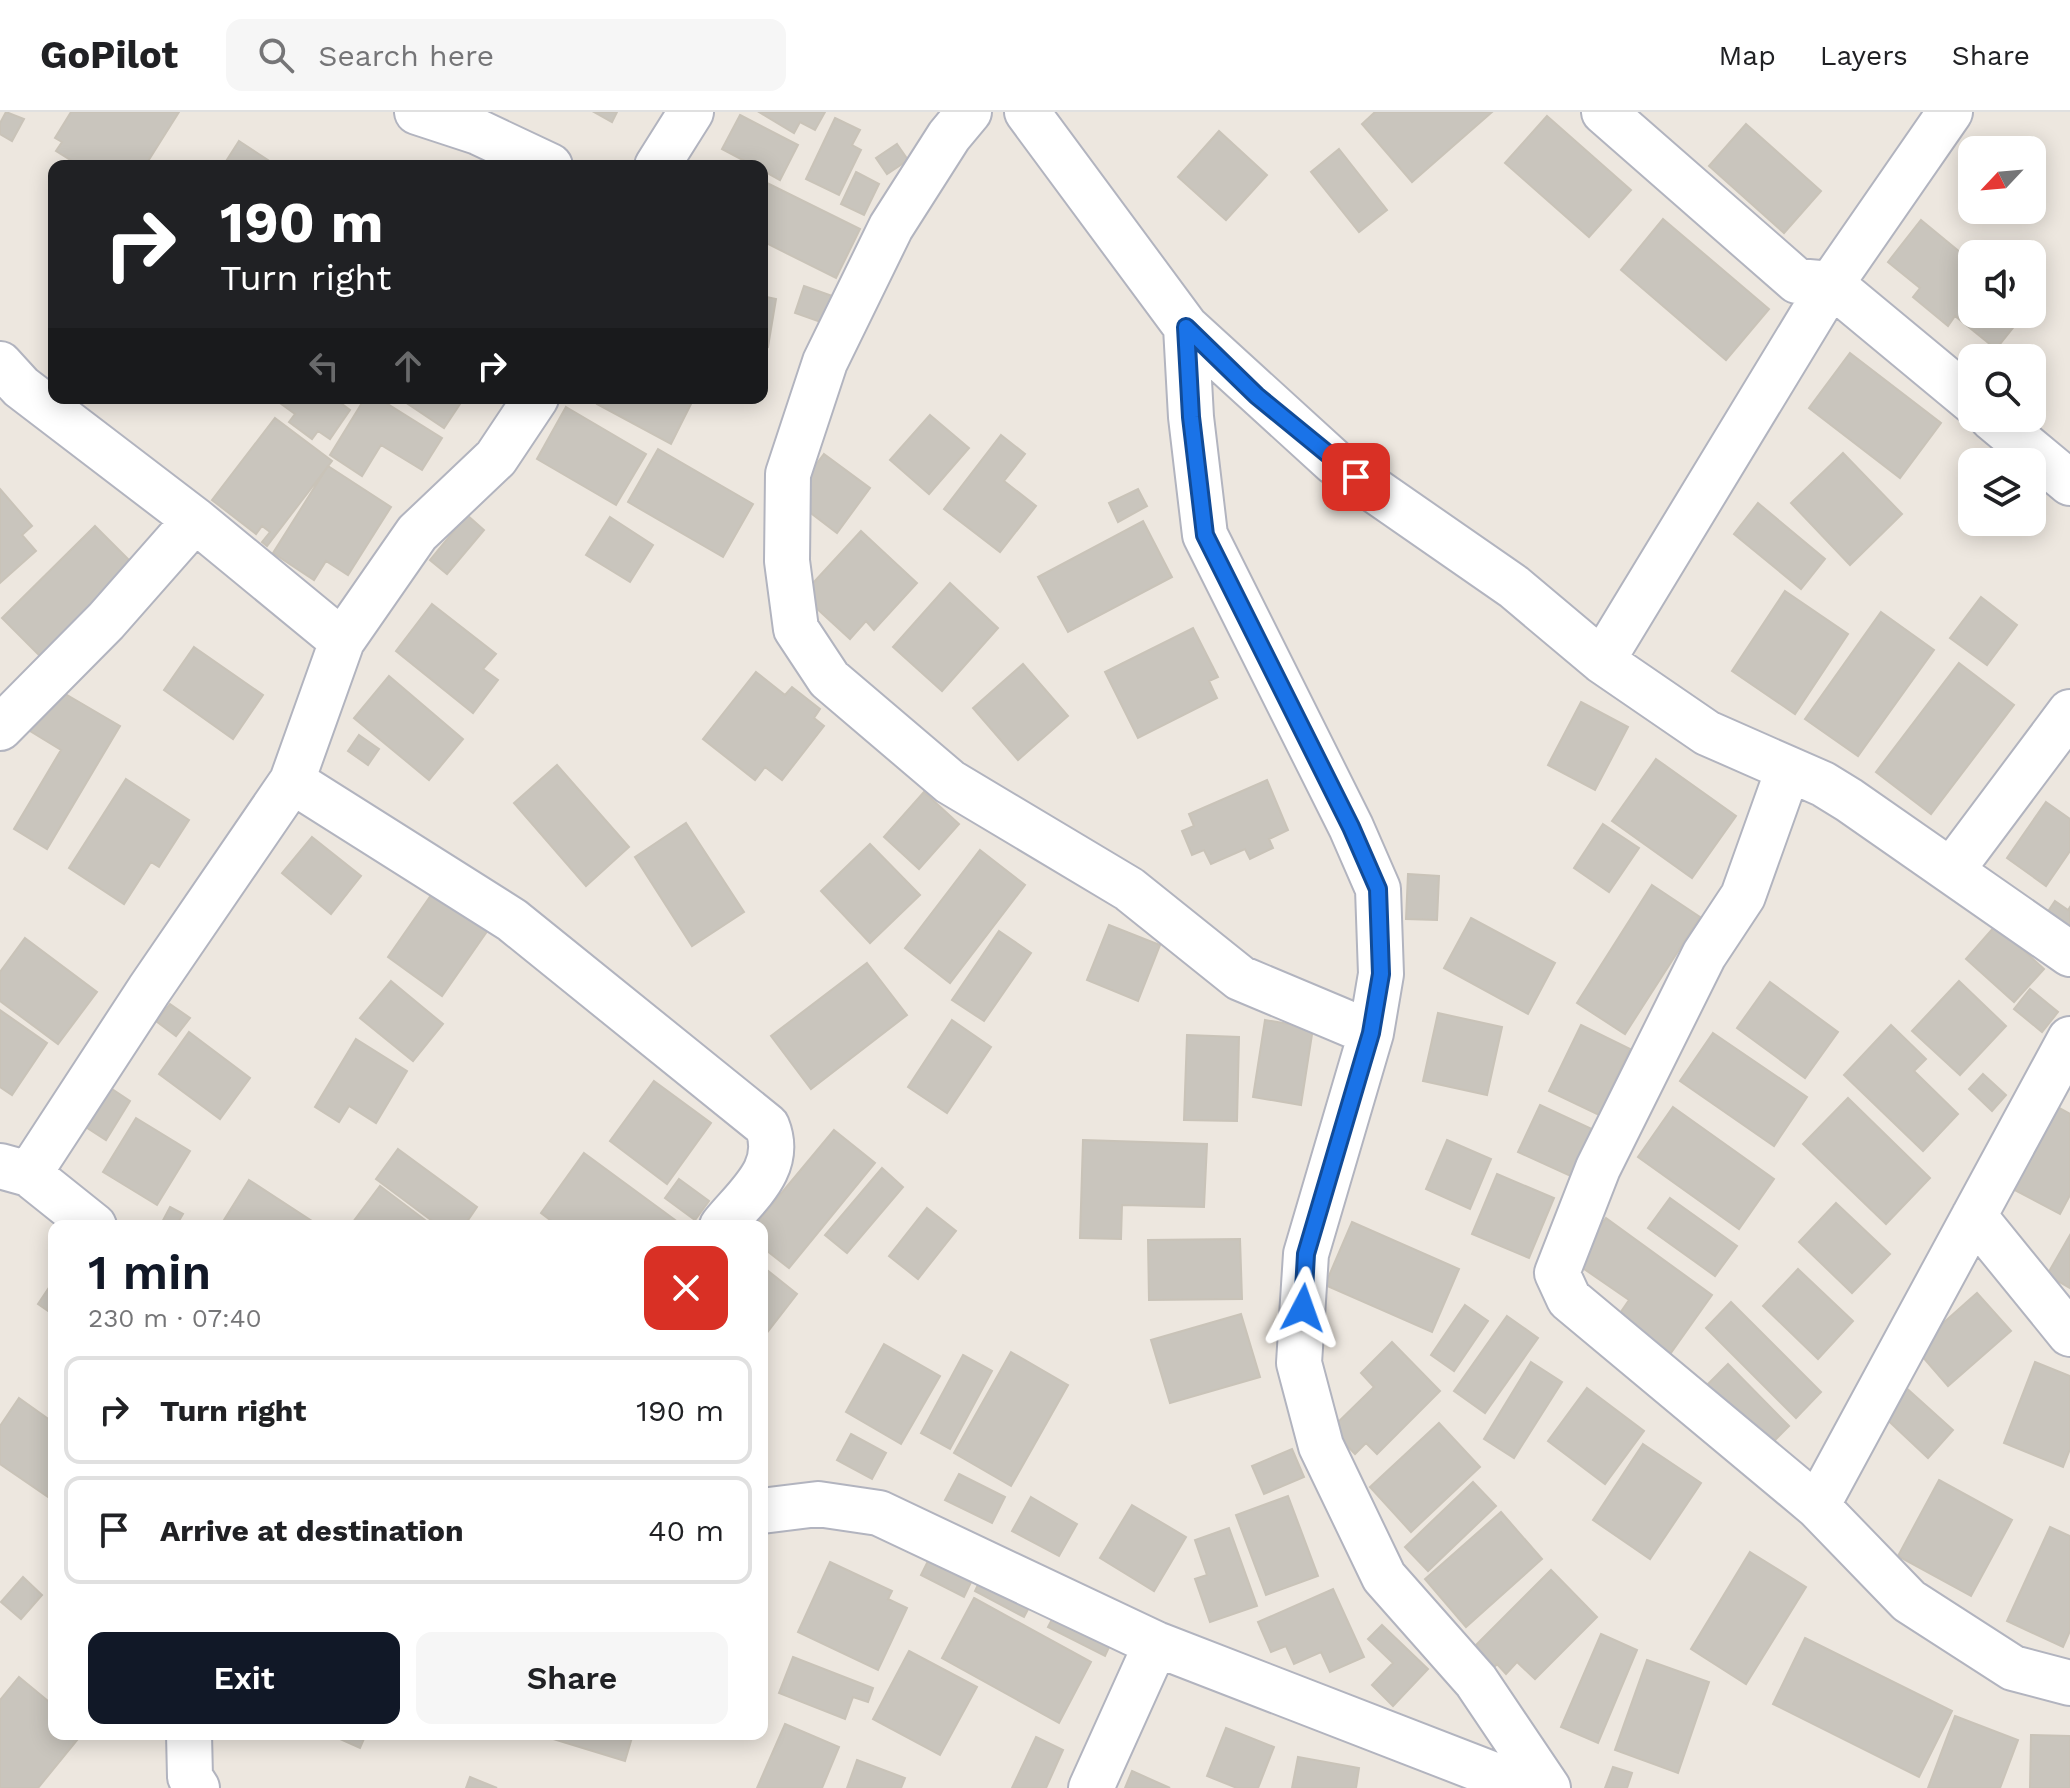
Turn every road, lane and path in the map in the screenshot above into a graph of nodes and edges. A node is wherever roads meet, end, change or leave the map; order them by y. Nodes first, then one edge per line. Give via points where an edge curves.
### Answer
1 (417, 112) edge
2 (691, 112) edge
3 (969, 112) edge
4 (1027, 112) edge
5 (1604, 112) edge
6 (1950, 112) edge
7 (537, 160) edge
8 (661, 160) edge
9 (1831, 284) junction
10 (1186, 327) junction
11 (0, 364) edge
12 (1958, 389) edge
13 (532, 404) edge
14 (2009, 432) edge
15 (2070, 483) edge
16 (195, 520) junction
17 (342, 641) junction
18 (1602, 661) junction
19 (2070, 712) edge
20 (0, 728) edge
21 (1788, 770) junction
22 (292, 781) junction
23 (1951, 871) junction
24 (2070, 954) edge
25 (1371, 1033) junction
26 (2070, 1039) edge
27 (14, 1170) edge
28 (1974, 1216) junction
29 (85, 1220) edge
30 (727, 1220) edge
31 (2070, 1334) edge
32 (1817, 1506) junction
33 (768, 1510) edge
34 (1156, 1644) junction
35 (2070, 1683) edge
36 (189, 1740) edge
37 (197, 1788) edge
38 (1091, 1788) edge
39 (1528, 1788) edge
40 (1548, 1788) edge

1 - 7 street via 478,132
2 - 8 street
3 - 25 street via 891,227 825,362 788,474 787,561 796,629 829,679 950,782 1129,889 1240,978
4 - 10 street
5 - 9 street via 1797,281
6 - 9 street
9 - 12 street
9 - 18 street
10 - 18 street via 1334,462 1514,587
10 - 25 street via 1205,535 1378,889 1381,974
11 - 16 street via 21,387
13 - 17 street via 496,458 417,533
14 - 15 street
16 - 17 street
16 - 20 street via 106,621
17 - 22 street
18 - 21 street via 1707,733
19 - 23 street
21 - 23 street via 1849,800
21 - 32 street via 1743,896 1704,955 1598,1168 1557,1273 1569,1299
22 - 27 street via 149,990
22 - 30 street via 512,920 767,1126 772,1162
23 - 24 street
25 - 40 street via 1306,1254 1299,1363 1321,1446 1384,1577 1476,1681
26 - 28 street
27 - 29 street
28 - 31 street
28 - 32 street
32 - 35 street via 1909,1601 2013,1668
33 - 34 street via 818,1504 879,1513
34 - 38 street
34 - 39 street
36 - 37 street via 190,1777

